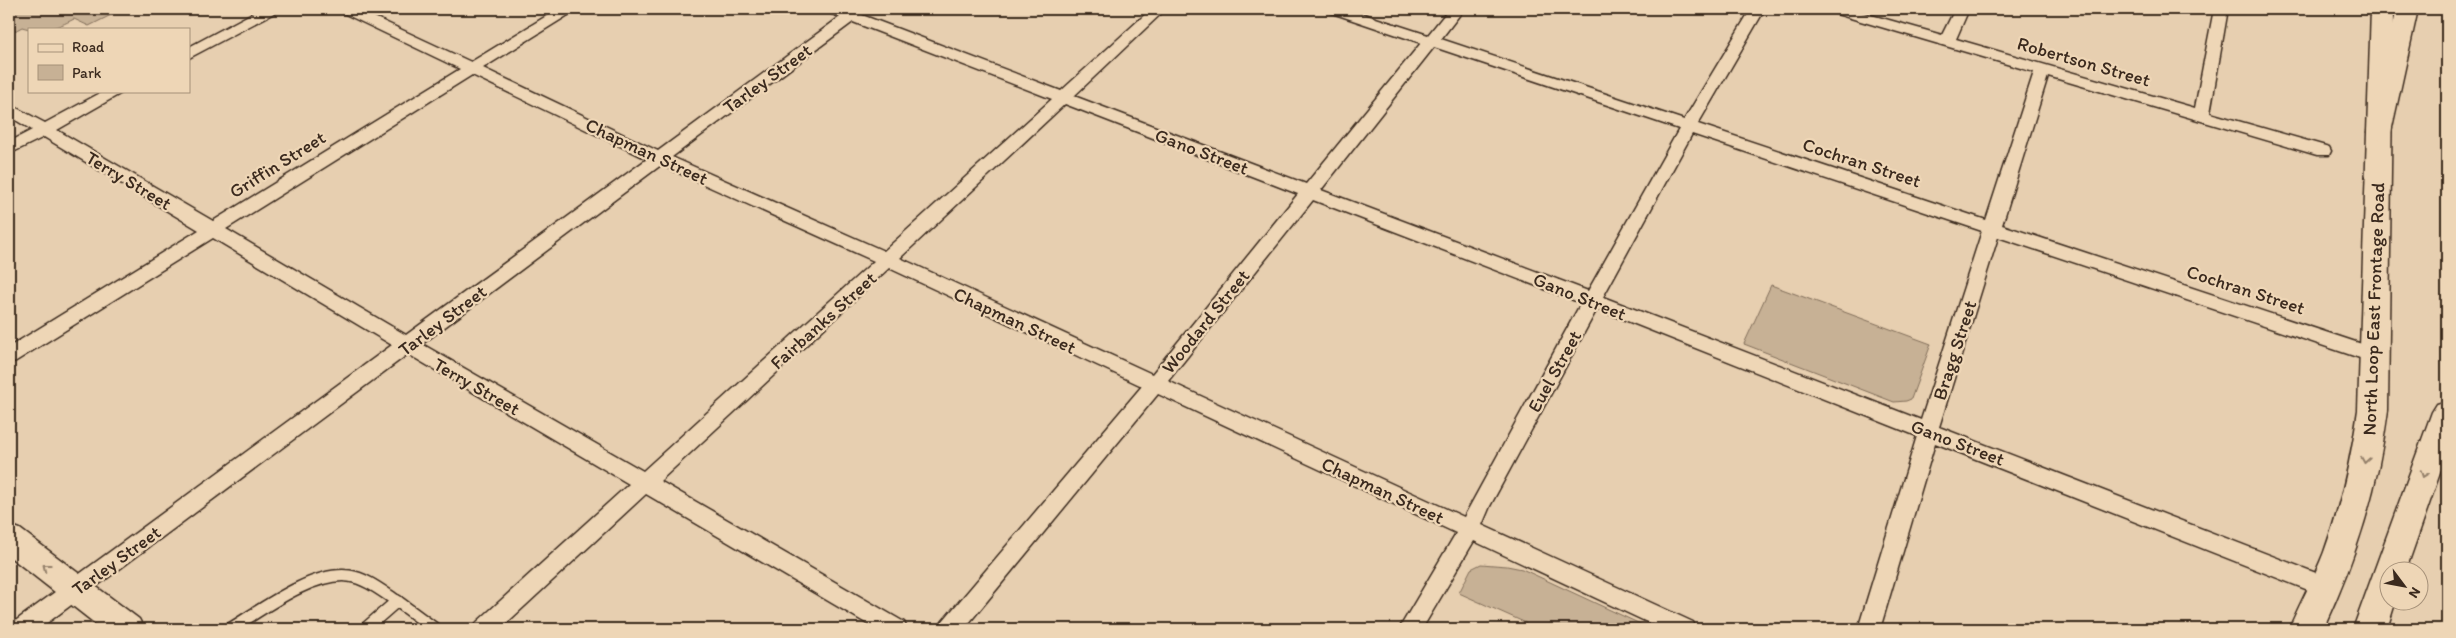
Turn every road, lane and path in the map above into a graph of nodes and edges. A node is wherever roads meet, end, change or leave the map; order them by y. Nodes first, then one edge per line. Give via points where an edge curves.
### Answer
1 (271, 9) edge
2 (346, 9) edge
3 (568, 9) edge
4 (832, 9) edge
5 (1159, 9) edge
6 (1334, 9) edge
7 (1457, 9) edge
8 (1758, 9) edge
9 (1835, 9) edge
10 (1962, 9) edge
11 (2221, 9) edge
12 (2382, 9) edge
13 (2407, 9) edge
14 (856, 12) edge
15 (1431, 41) junction
16 (1948, 42) junction
17 (190, 52) edge
18 (473, 68) junction
19 (2042, 71) junction
20 (115, 92) edge
21 (1064, 96) junction
22 (9, 109) edge
23 (2202, 114) junction
24 (1688, 127) junction
25 (44, 130) junction
26 (2379, 132) junction
27 (9, 149) edge
28 (2323, 151) dead end
29 (659, 158) junction
30 (1308, 192) junction
31 (1993, 228) junction
32 (212, 229) junction
33 (888, 260) junction
34 (1593, 301) junction
35 (408, 346) junction
36 (9, 356) edge
37 (2376, 356) junction
38 (1154, 385) junction
39 (2447, 412) edge
40 (1928, 431) junction
41 (644, 484) junction
42 (1469, 530) junction
43 (9, 538) edge
44 (2394, 560) edge
45 (2326, 587) junction
46 (75, 590) junction
47 (397, 601) junction
48 (2378, 605) edge
49 (22, 629) edge
50 (126, 629) edge
51 (230, 629) edge
52 (365, 629) edge
53 (435, 629) edge
54 (485, 629) edge
55 (896, 629) edge
56 (950, 629) edge
57 (1410, 629) edge
58 (1685, 629) edge
59 (1869, 629) edge
60 (2306, 629) edge
61 (2370, 629) edge

1 - 17 street
2 - 18 street, Chapman Street
3 - 18 street, Griffin Street
4 - 14 street, Gano Street
5 - 21 street, Fairbanks Street
6 - 15 street, Cochran Street
7 - 15 street, Woodard Street
8 - 24 street, Euel Street
9 - 16 street, Robertson Street
10 - 16 street
11 - 23 street
12 - 26 main road, North Loop East Frontage Road
13 - 26 main road
14 - 21 street, Gano Street
14 - 29 street, Tarley Street
15 - 24 street, Cochran Street
15 - 30 street, Woodard Street
16 - 19 street, Robertson Street
18 - 29 street, Chapman Street
18 - 32 street, Griffin Street
19 - 23 street, Robertson Street
19 - 31 street, Bragg Street
20 - 25 street
21 - 30 street, Gano Street
21 - 33 street, Fairbanks Street
22 - 25 street, Terry Street
23 - 28 street, Robertson Street
24 - 31 street, Cochran Street
24 - 34 street, Euel Street
25 - 27 street
25 - 32 street, Terry Street
26 - 37 main road, North Loop East Frontage Road
29 - 33 street, Chapman Street
29 - 35 street, Tarley Street
30 - 34 street, Gano Street
30 - 38 street, Woodard Street
31 - 37 street, Cochran Street
31 - 40 street, Bragg Street
32 - 35 street, Terry Street
32 - 36 street, Griffin Street
33 - 38 street, Chapman Street
33 - 41 street, Fairbanks Street
34 - 40 street, Gano Street
34 - 42 street, Euel Street via 1480,504
35 - 41 street, Terry Street
35 - 46 street, Tarley Street
37 -> 45 main road, North Loop East Frontage Road via 2373,410 2363,474 2345,539
38 - 42 street, Chapman Street
38 - 56 street, Woodard Street
39 -> 44 main road
40 - 45 street, Gano Street
40 - 59 street, Bragg Street
41 - 54 street, Fairbanks Street
41 - 55 street, Terry Street
42 - 57 street, Euel Street
42 - 58 street, Chapman Street
46 -> 43 main road
45 - 60 main road, North Loop East Frontage Road
46 - 49 street, Tarley Street
46 - 50 main road
47 - 51 lane via 364,581 347,576 331,577 292,591
47 - 52 lane
47 - 53 lane
48 - 61 main road

